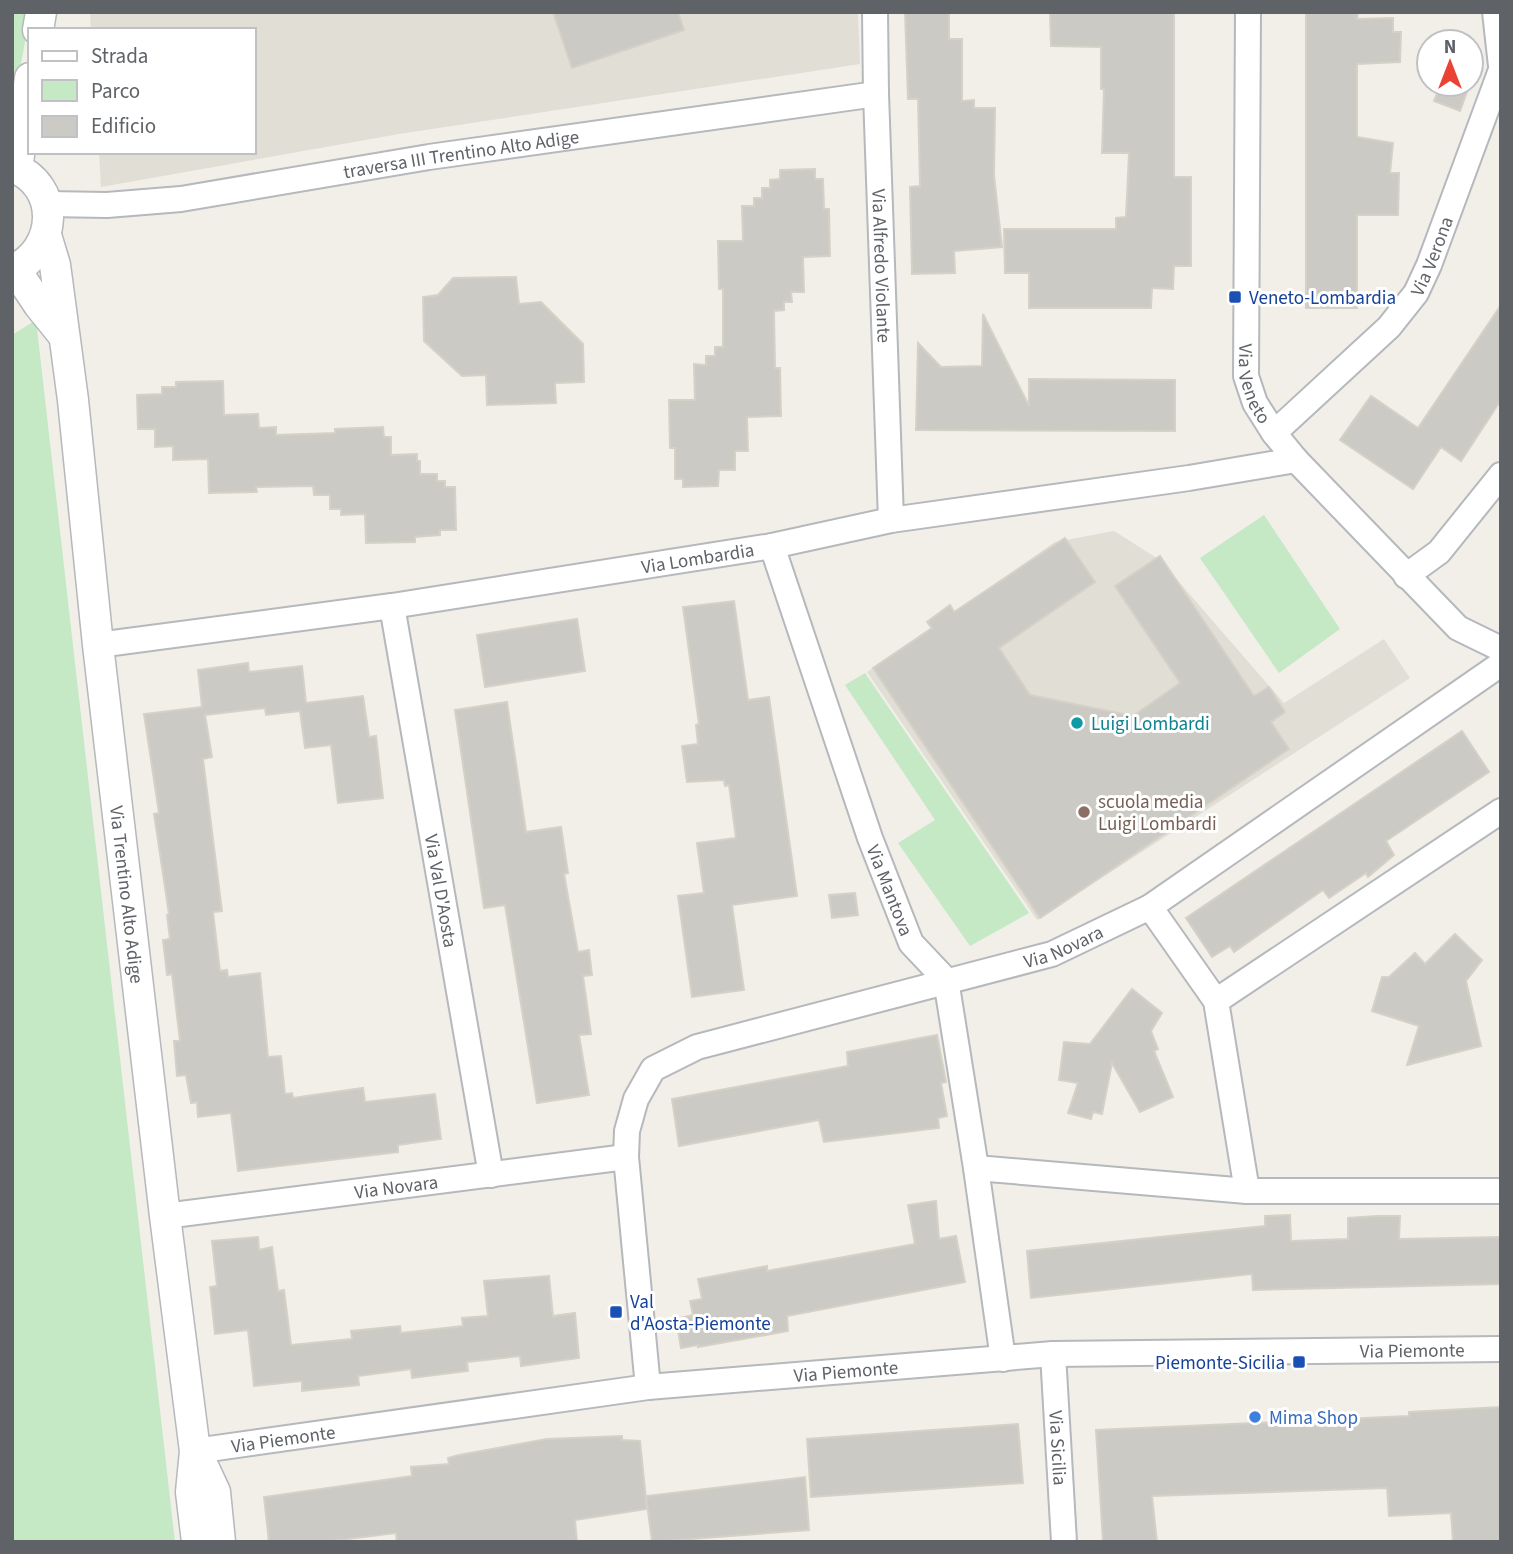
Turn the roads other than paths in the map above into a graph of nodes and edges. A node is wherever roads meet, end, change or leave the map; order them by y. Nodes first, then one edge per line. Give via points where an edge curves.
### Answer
1 (875, 12) edge
2 (1248, 12) edge
3 (1495, 12) edge
4 (1501, 68) edge
5 (28, 90) edge
6 (876, 94) junction
7 (15, 168) edge
8 (47, 204) junction
9 (46, 235) junction
10 (14, 269) edge
11 (65, 336) junction
12 (1274, 433) junction
13 (1296, 460) junction
14 (1501, 475) edge
15 (1490, 506) edge
16 (891, 520) junction
17 (772, 546) junction
18 (1406, 576) junction
19 (392, 606) junction
20 (98, 645) junction
21 (1501, 649) edge
22 (1501, 664) edge
23 (1501, 811) edge
24 (1150, 907) junction
25 (946, 980) junction
26 (1216, 1001) junction
27 (626, 1157) junction
28 (976, 1168) junction
29 (491, 1175) junction
30 (1247, 1191) junction
31 (1501, 1191) edge
32 (165, 1216) junction
33 (1501, 1349) edge
34 (1053, 1354) junction
35 (1003, 1359) junction
36 (648, 1387) junction
37 (195, 1451) junction
38 (197, 1542) edge
39 (220, 1542) edge
40 (1065, 1542) edge

1 - 6 street, Via Alfredo Violante
2 - 12 street, Via Veneto via 1245,376
3 - 4 street, Via Verona
4 - 12 street, Via Verona via 1416,293 1389,327
5 - 7 street
6 - 8 street, traversa III Trentino Alto Adige via 429,157 181,200
6 - 16 street, Via Alfredo Violante
7 - 8 street via 30,178
8 - 9 street, Via Trentino Alto Adige
9 - 10 street via 29,261
9 - 11 street, Via Trentino Alto Adige
10 - 11 street
11 - 20 street, Via Trentino Alto Adige
12 - 13 street, Via Veneto
13 - 16 street, Via Lombardia
13 - 18 street, Via Veneto
14 - 15 street
15 - 18 street
16 - 17 street, Via Lombardia
17 - 19 street, Via Lombardia
17 - 25 street, Via Mantova via 870,838 911,943
18 - 21 street, Via Veneto via 1458,628
19 - 20 street, Via Lombardia
19 - 29 street, Via Val D'Aosta
20 - 32 street, Via Trentino Alto Adige
22 - 24 street, Via Novara
23 - 26 street
24 - 25 street, Via Novara via 1052,954
24 - 26 street
25 - 27 street, Via Novara via 697,1047 653,1069 636,1100 627,1131
25 - 28 street
26 - 30 street
27 - 29 street, Via Novara
27 - 36 street, Via Novara
28 - 30 street
28 - 35 street
29 - 32 street, Via Novara
30 - 31 street
32 - 37 street, Via Trentino Alto Adige
33 - 34 street, Via Piemonte
34 - 35 street, Via Piemonte
34 - 40 street, Via Sicilia
35 - 36 street, Via Piemonte
36 - 37 street, Via Piemonte
37 - 38 street via 191,1492
37 - 39 street via 215,1492

